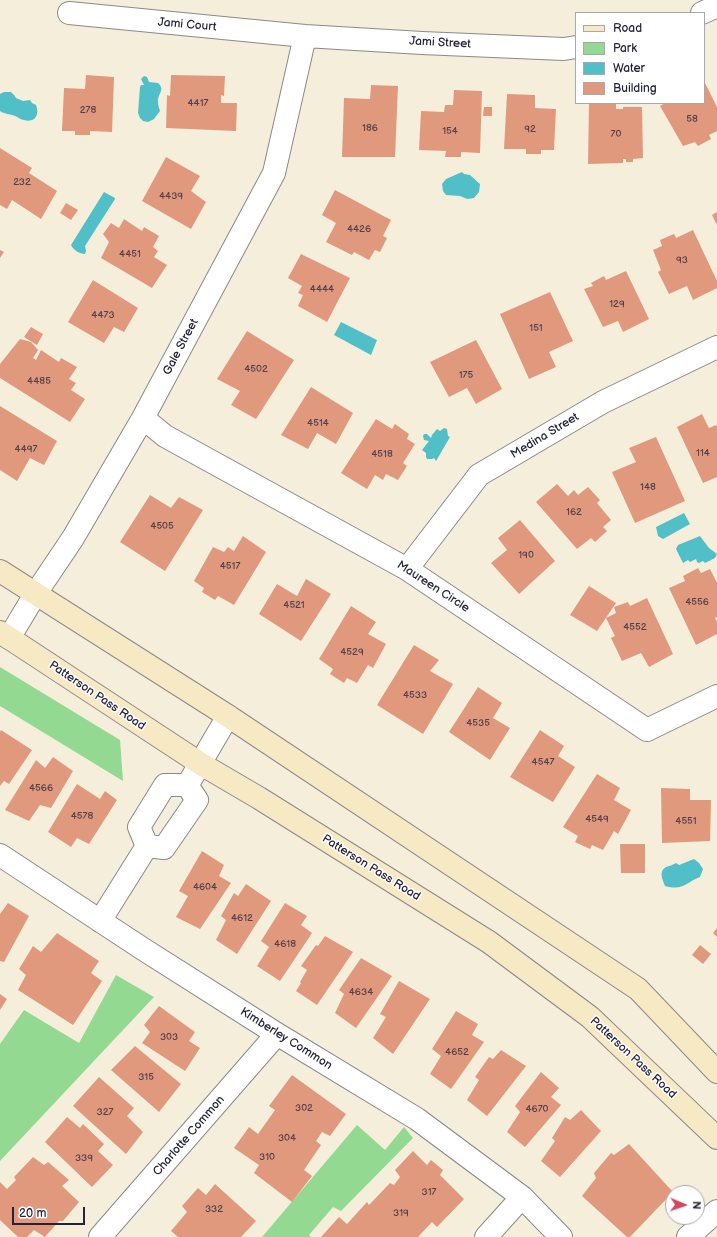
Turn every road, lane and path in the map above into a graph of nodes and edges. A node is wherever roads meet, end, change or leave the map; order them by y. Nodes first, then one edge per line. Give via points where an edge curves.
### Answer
1 (717, 6) edge
2 (704, 12) edge
3 (69, 14) dead end
4 (305, 36) junction
5 (575, 47) edge
6 (717, 347) edge
7 (143, 418) junction
8 (407, 569) junction
9 (0, 571) edge
10 (36, 593) junction
11 (5, 635) edge
12 (717, 696) edge
13 (228, 716) junction
14 (201, 764) junction
15 (187, 786) junction
16 (147, 846) junction
17 (0, 855) edge
18 (100, 921) junction
19 (277, 1034) junction
20 (717, 1072) edge
21 (717, 1138) edge
22 (522, 1197) junction
23 (717, 1211) edge
24 (100, 1237) edge
25 (486, 1237) edge
26 (560, 1237) edge
27 (688, 1237) edge

1 - 2 street
3 - 4 street, Jami Court
4 - 5 street, Jami Street via 422,43
4 - 7 street, Gale Street via 274,173
6 - 8 street, Medina Street via 603,402 479,475
7 - 8 street, Maureen Circle via 164,436
7 - 10 street, Gale Street via 73,538
8 - 12 street, Maureen Circle via 647,730
9 - 10 main road
10 - 11 street, Gale Street
10 - 13 main road
11 - 14 main road, Patterson Pass Road
13 - 14 street
13 - 20 main road via 638,989
14 - 15 street
14 - 21 main road, Patterson Pass Road via 489,942 590,1017
15 - 16 street via 165,785 139,828
15 - 16 street via 197,800 164,848
16 - 18 street
17 - 18 street, Kimberley Common
18 - 19 street, Kimberley Common
19 - 22 street, Kimberley Common via 418,1119
19 - 24 street, Charlotte Common
22 - 25 street
22 - 26 street, Kimberley Common
23 - 27 street

